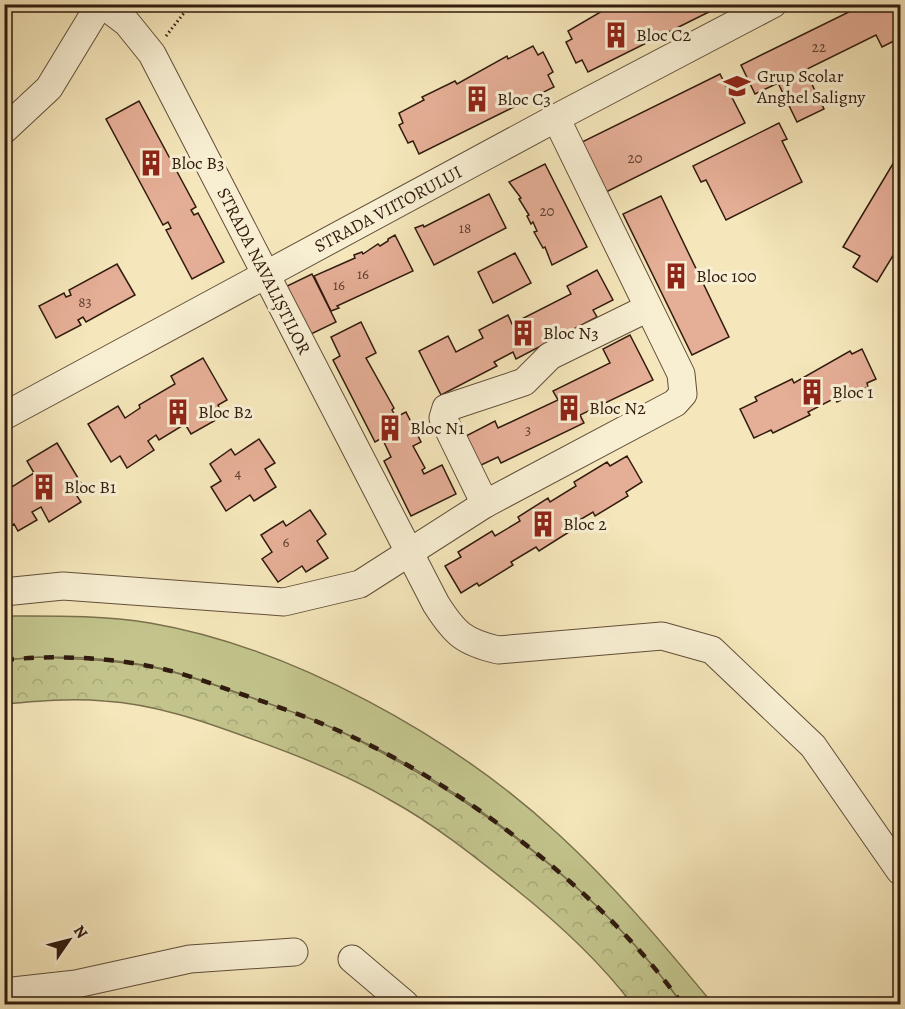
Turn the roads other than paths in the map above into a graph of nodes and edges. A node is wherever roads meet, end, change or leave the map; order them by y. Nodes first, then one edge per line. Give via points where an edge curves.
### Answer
1 (101, 4) edge
2 (773, 4) edge
3 (556, 118) junction
4 (4, 130) edge
5 (266, 275) junction
6 (648, 308) junction
7 (4, 416) edge
8 (484, 504) junction
9 (409, 552) junction
10 (4, 592) edge
11 (900, 871) edge
12 (294, 952) dead end
13 (351, 959) dead end
14 (4, 992) edge
15 (405, 1005) edge

1 - 4 street via 49,88
1 - 5 street, STRADA NAVALIȘTILOR via 126,23 152,54
2 - 3 street, STRADA VIITORULUI
3 - 5 street, STRADA VIITORULUI
3 - 6 street
5 - 7 street, STRADA VIITORULUI
5 - 9 street, STRADA NAVALIȘTILOR
6 - 8 street via 681,374 683,394 669,408
6 - 8 street via 550,357 524,382 446,408 443,418
8 - 9 street
9 - 10 street via 360,584 284,602 63,586
9 - 11 street, STRADA NAVALIȘTILOR via 453,630 473,644 498,650 662,636 712,650 813,746
12 - 14 street via 190,959 76,984
13 - 15 street

